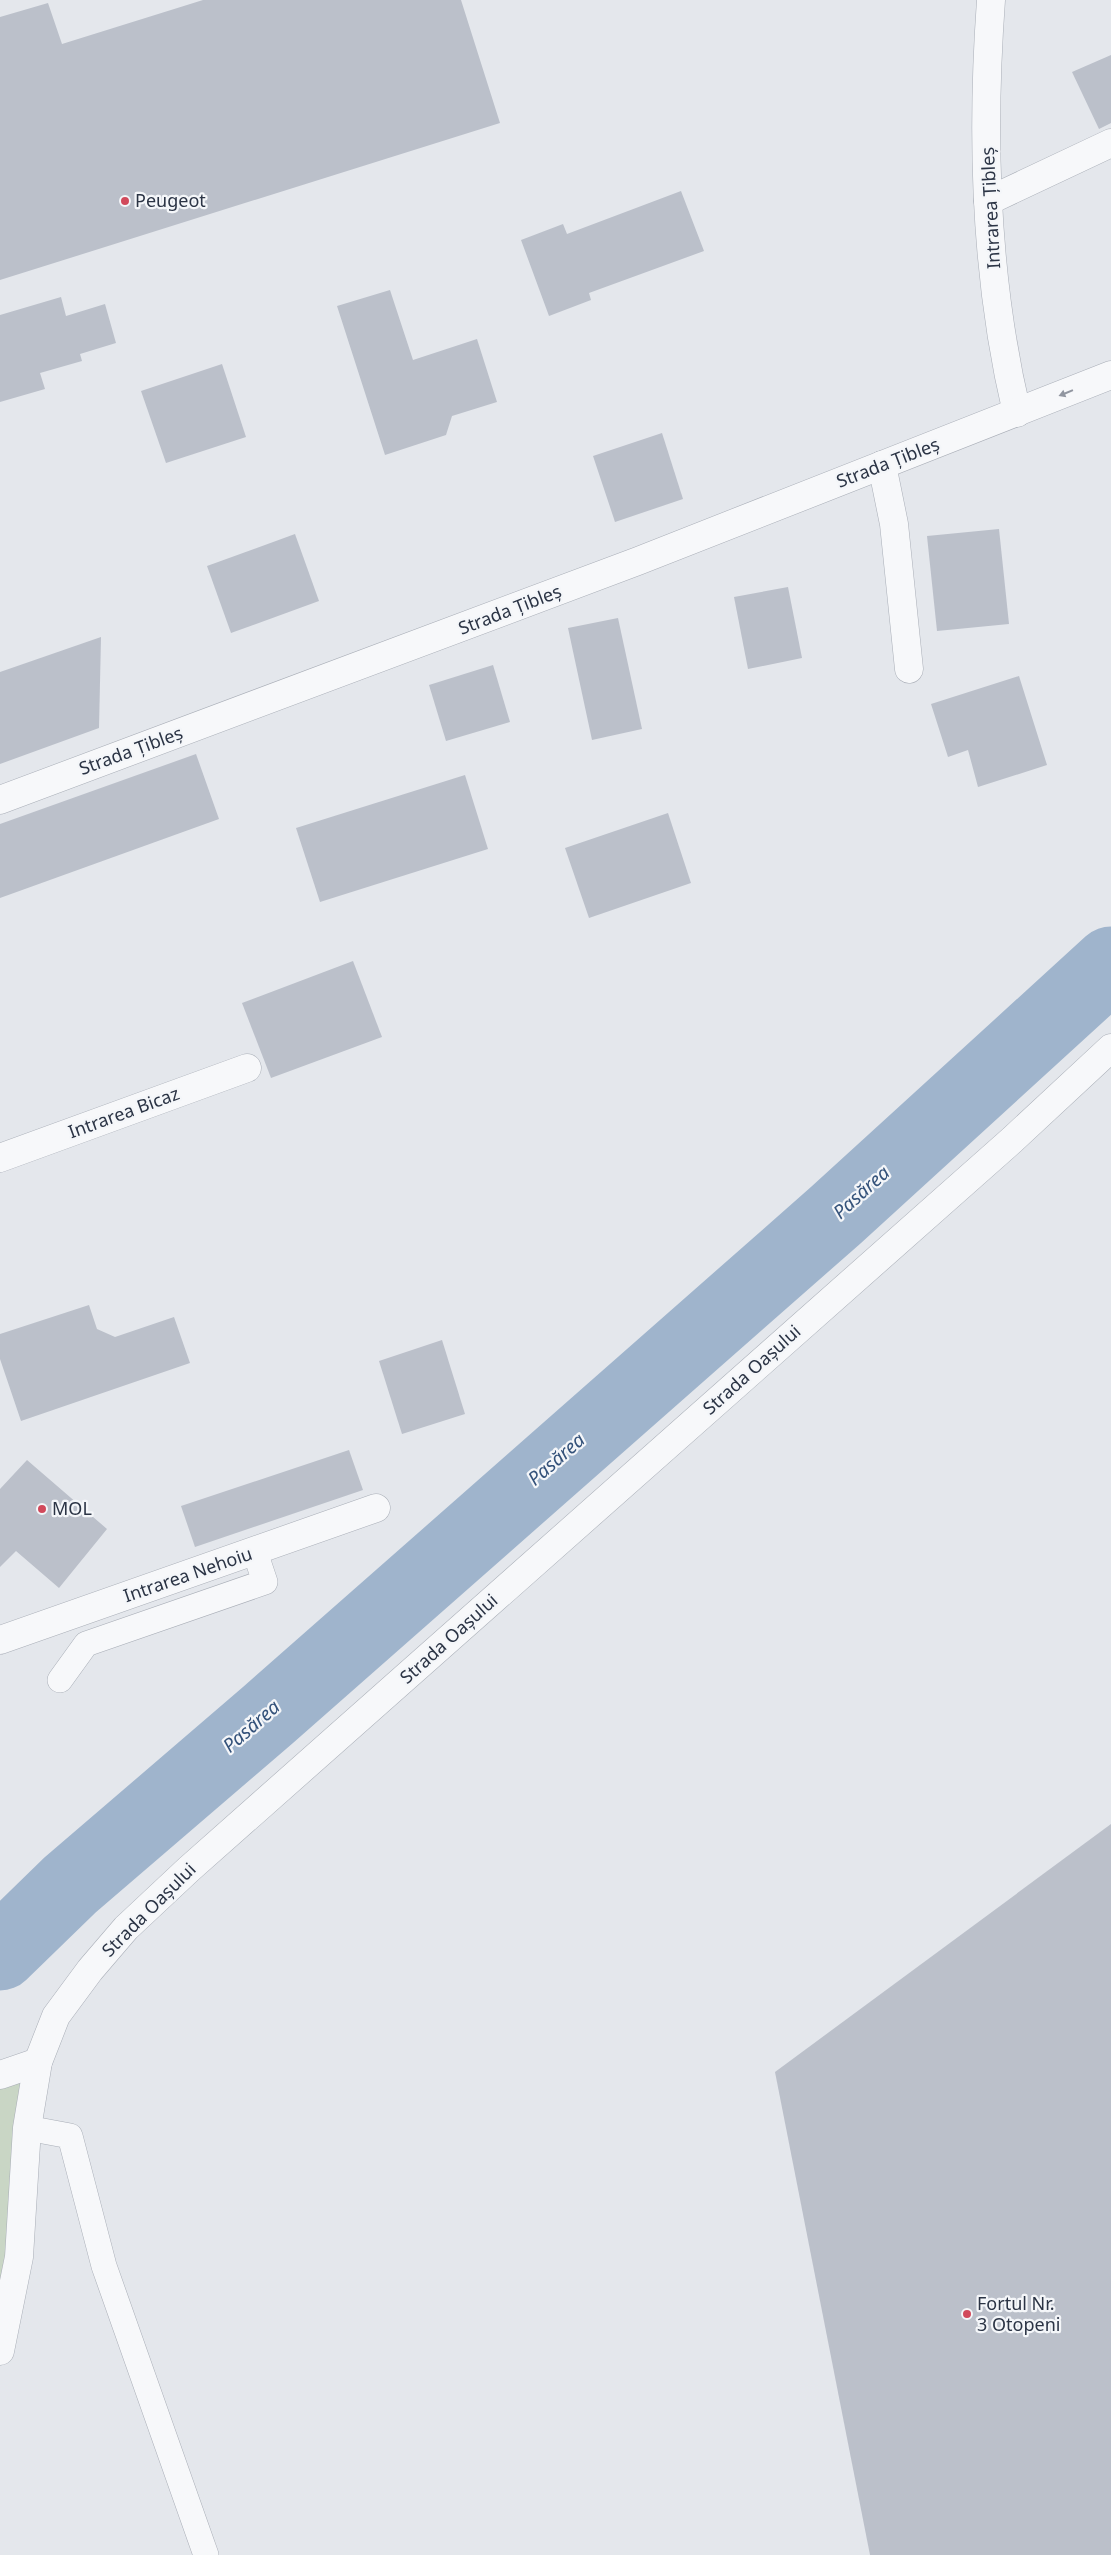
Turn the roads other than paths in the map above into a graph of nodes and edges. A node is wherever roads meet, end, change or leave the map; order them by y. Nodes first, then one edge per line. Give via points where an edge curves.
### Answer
1 (991, 0) edge
2 (1111, 143) edge
3 (988, 201) junction
4 (1111, 375) edge
5 (1017, 413) junction
6 (882, 465) junction
7 (909, 670) dead end
8 (0, 800) edge
9 (1111, 1048) edge
10 (248, 1068) dead end
11 (0, 1158) edge
12 (376, 1508) dead end
13 (255, 1552) junction
14 (0, 1640) edge
15 (60, 1680) dead end
16 (38, 2062) junction
17 (0, 2075) edge
18 (27, 2128) junction
19 (0, 2351) edge
20 (206, 2555) edge

1 - 3 street, Intrarea Țibleș
2 - 3 street
3 - 5 street, Intrarea Țibleș via 998,320
4 -> 5 street, Strada Țibleș
5 - 6 street, Strada Țibleș
6 - 7 street via 894,524
6 - 8 street, Strada Țibleș via 638,562
9 - 16 street, Strada Oașului via 1012,1140 126,1928 56,2016
10 - 11 street, Intrarea Bicaz
12 - 13 street, Intrarea Nehoiu
13 - 14 street, Intrarea Nehoiu
13 - 15 lane via 265,1582 86,1644
16 - 17 street
16 - 18 street, Strada Oașului
18 - 19 street, Strada Oașului via 19,2257
18 - 20 lane via 70,2136 104,2266

